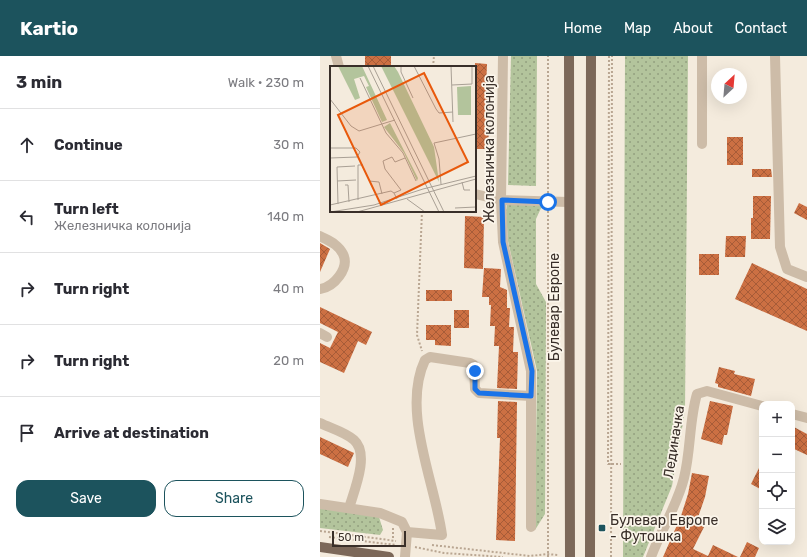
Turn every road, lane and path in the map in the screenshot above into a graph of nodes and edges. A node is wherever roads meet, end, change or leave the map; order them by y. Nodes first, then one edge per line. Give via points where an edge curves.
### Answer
1 (336, 56) edge
2 (434, 56) edge
3 (503, 56) edge
4 (548, 56) edge
5 (569, 56) edge
6 (591, 56) edge
7 (609, 56) edge
8 (612, 56) edge
9 (702, 56) edge
10 (776, 56) edge
11 (339, 66) edge
12 (433, 66) edge
13 (702, 144) dead end
14 (476, 194) edge
15 (502, 200) junction
16 (548, 202) junction
17 (568, 202) junction
18 (422, 212) edge
19 (320, 236) edge
20 (807, 276) edge
21 (320, 289) edge
22 (425, 360) junction
23 (531, 396) junction
24 (759, 405) edge
25 (795, 415) edge
26 (807, 418) edge
27 (320, 423) edge
28 (611, 464) junction
29 (621, 464) dead end
30 (320, 504) edge
31 (349, 508) junction
32 (531, 526) dead end
33 (407, 532) junction
34 (320, 547) edge
35 (547, 554) junction
36 (558, 555) dead end
37 (389, 557) edge
38 (405, 557) edge
39 (548, 557) edge
40 (570, 557) edge
41 (590, 557) edge
42 (611, 557) edge
43 (651, 557) edge

1 - 11 street
2 - 12 path
3 - 15 street, Железничка колонија
4 - 16 path
5 - 17 main road, Булевар Европе
6 - 41 main road
7 - 28 path via 608,464
8 - 28 path
9 - 13 street
10 - 20 street via 780,247 787,269
14 - 15 street
15 - 16 street
15 - 23 street, Железничка колонија via 503,242 532,371
16 - 17 street
16 - 35 path
17 - 40 main road, Булевар Европе
18 - 22 path via 417,335
19 - 21 street via 340,249 344,263 336,282 330,287
22 - 23 street via 430,357 474,365 475,389 479,393
22 - 33 street via 420,370 416,404 423,453 442,535
23 - 32 street, Железничка колонија
24 - 43 street, Лединачка via 707,391 697,394 684,479 670,518
25 - 26 street
27 - 31 street via 353,439 361,450 362,461
28 - 29 path
28 - 42 path
30 - 31 street
31 - 33 street via 393,517 402,522
33 - 38 street
34 - 37 main road
35 - 36 path
35 - 39 path

